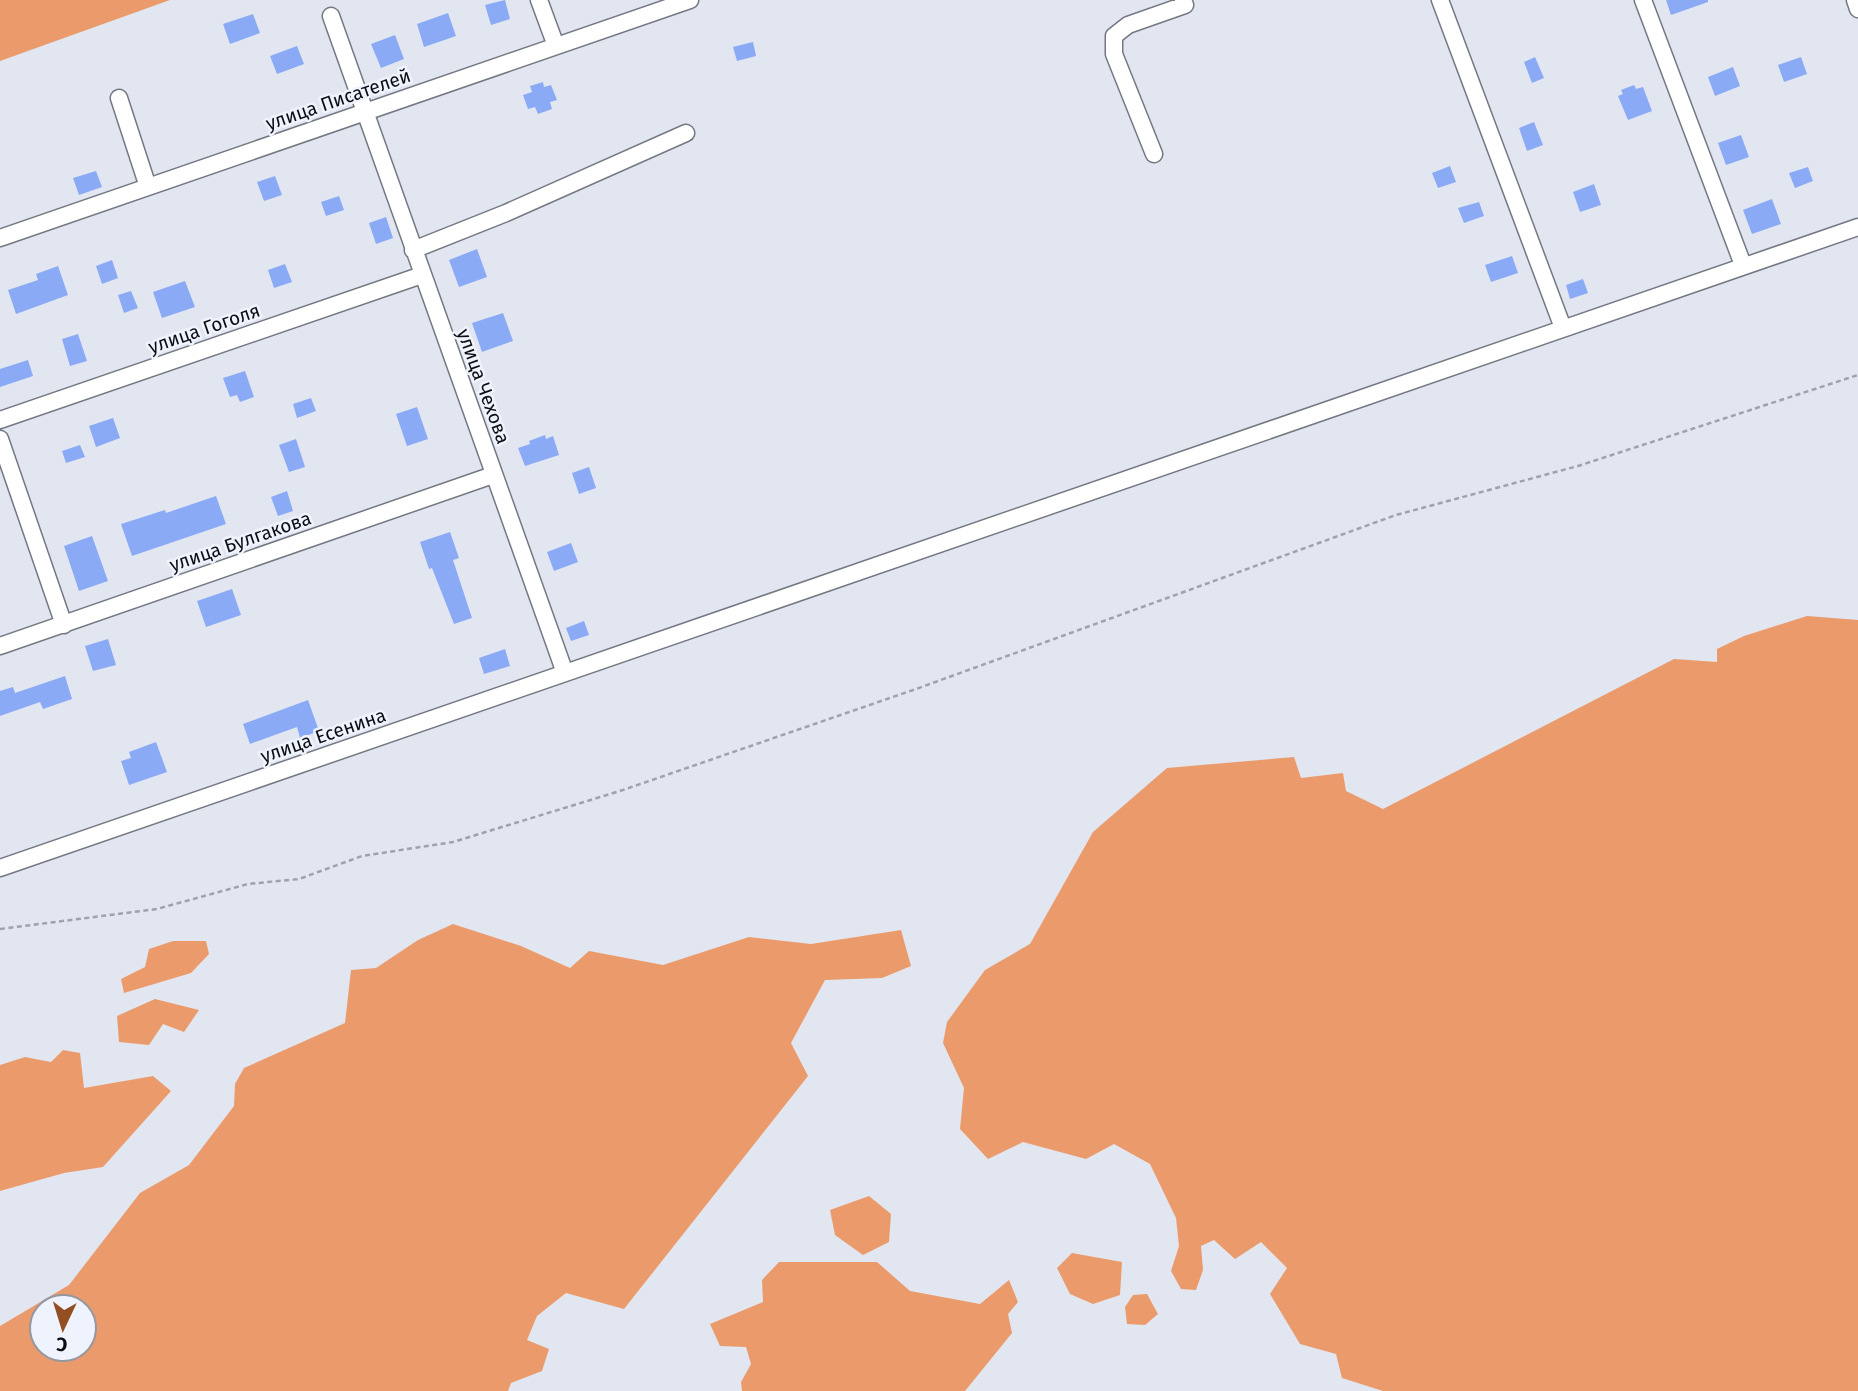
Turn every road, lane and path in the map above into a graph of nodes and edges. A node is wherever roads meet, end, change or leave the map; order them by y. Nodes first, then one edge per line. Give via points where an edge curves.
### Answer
1 (539, 0) edge
2 (690, 0) edge
3 (1184, 0) edge
4 (1440, 0) edge
5 (1643, 0) edge
6 (1855, 0) edge
7 (1858, 9) edge
8 (331, 16) dead end
9 (556, 46) junction
10 (119, 98) dead end
11 (364, 113) junction
12 (686, 133) dead end
13 (1154, 154) dead end
14 (148, 187) junction
15 (1858, 228) edge
16 (0, 238) edge
17 (413, 250) junction
18 (1743, 265) junction
19 (422, 275) junction
20 (1563, 328) junction
21 (1858, 375) edge
22 (0, 420) edge
23 (0, 439) edge
24 (494, 475) junction
25 (64, 625) junction
26 (0, 646) edge
27 (565, 673) junction
28 (0, 868) edge
29 (0, 929) edge

1 - 9 street
2 - 9 street, улица Писателей
3 - 13 street via 1185,5 1128,25 1114,36 1114,54
4 - 20 street
5 - 18 street
6 - 7 street
8 - 11 street, улица Чехова
9 - 11 street, улица Писателей
10 - 14 street
11 - 14 street, улица Писателей
11 - 17 street, улица Чехова
12 - 17 street
14 - 16 street, улица Писателей
15 - 18 street, улица Есенина
17 - 19 street, улица Чехова
18 - 20 street, улица Есенина
19 - 22 street, улица Гоголя
19 - 24 street, улица Чехова
20 - 27 street, улица Есенина
21 - 29 path via 1578,466 1396,515 916,689 620,791 466,838 362,856 299,879 248,884 158,909
23 - 25 street
24 - 25 street, улица Булгакова
24 - 27 street, улица Чехова
25 - 26 street, улица Булгакова
27 - 28 street, улица Есенина

